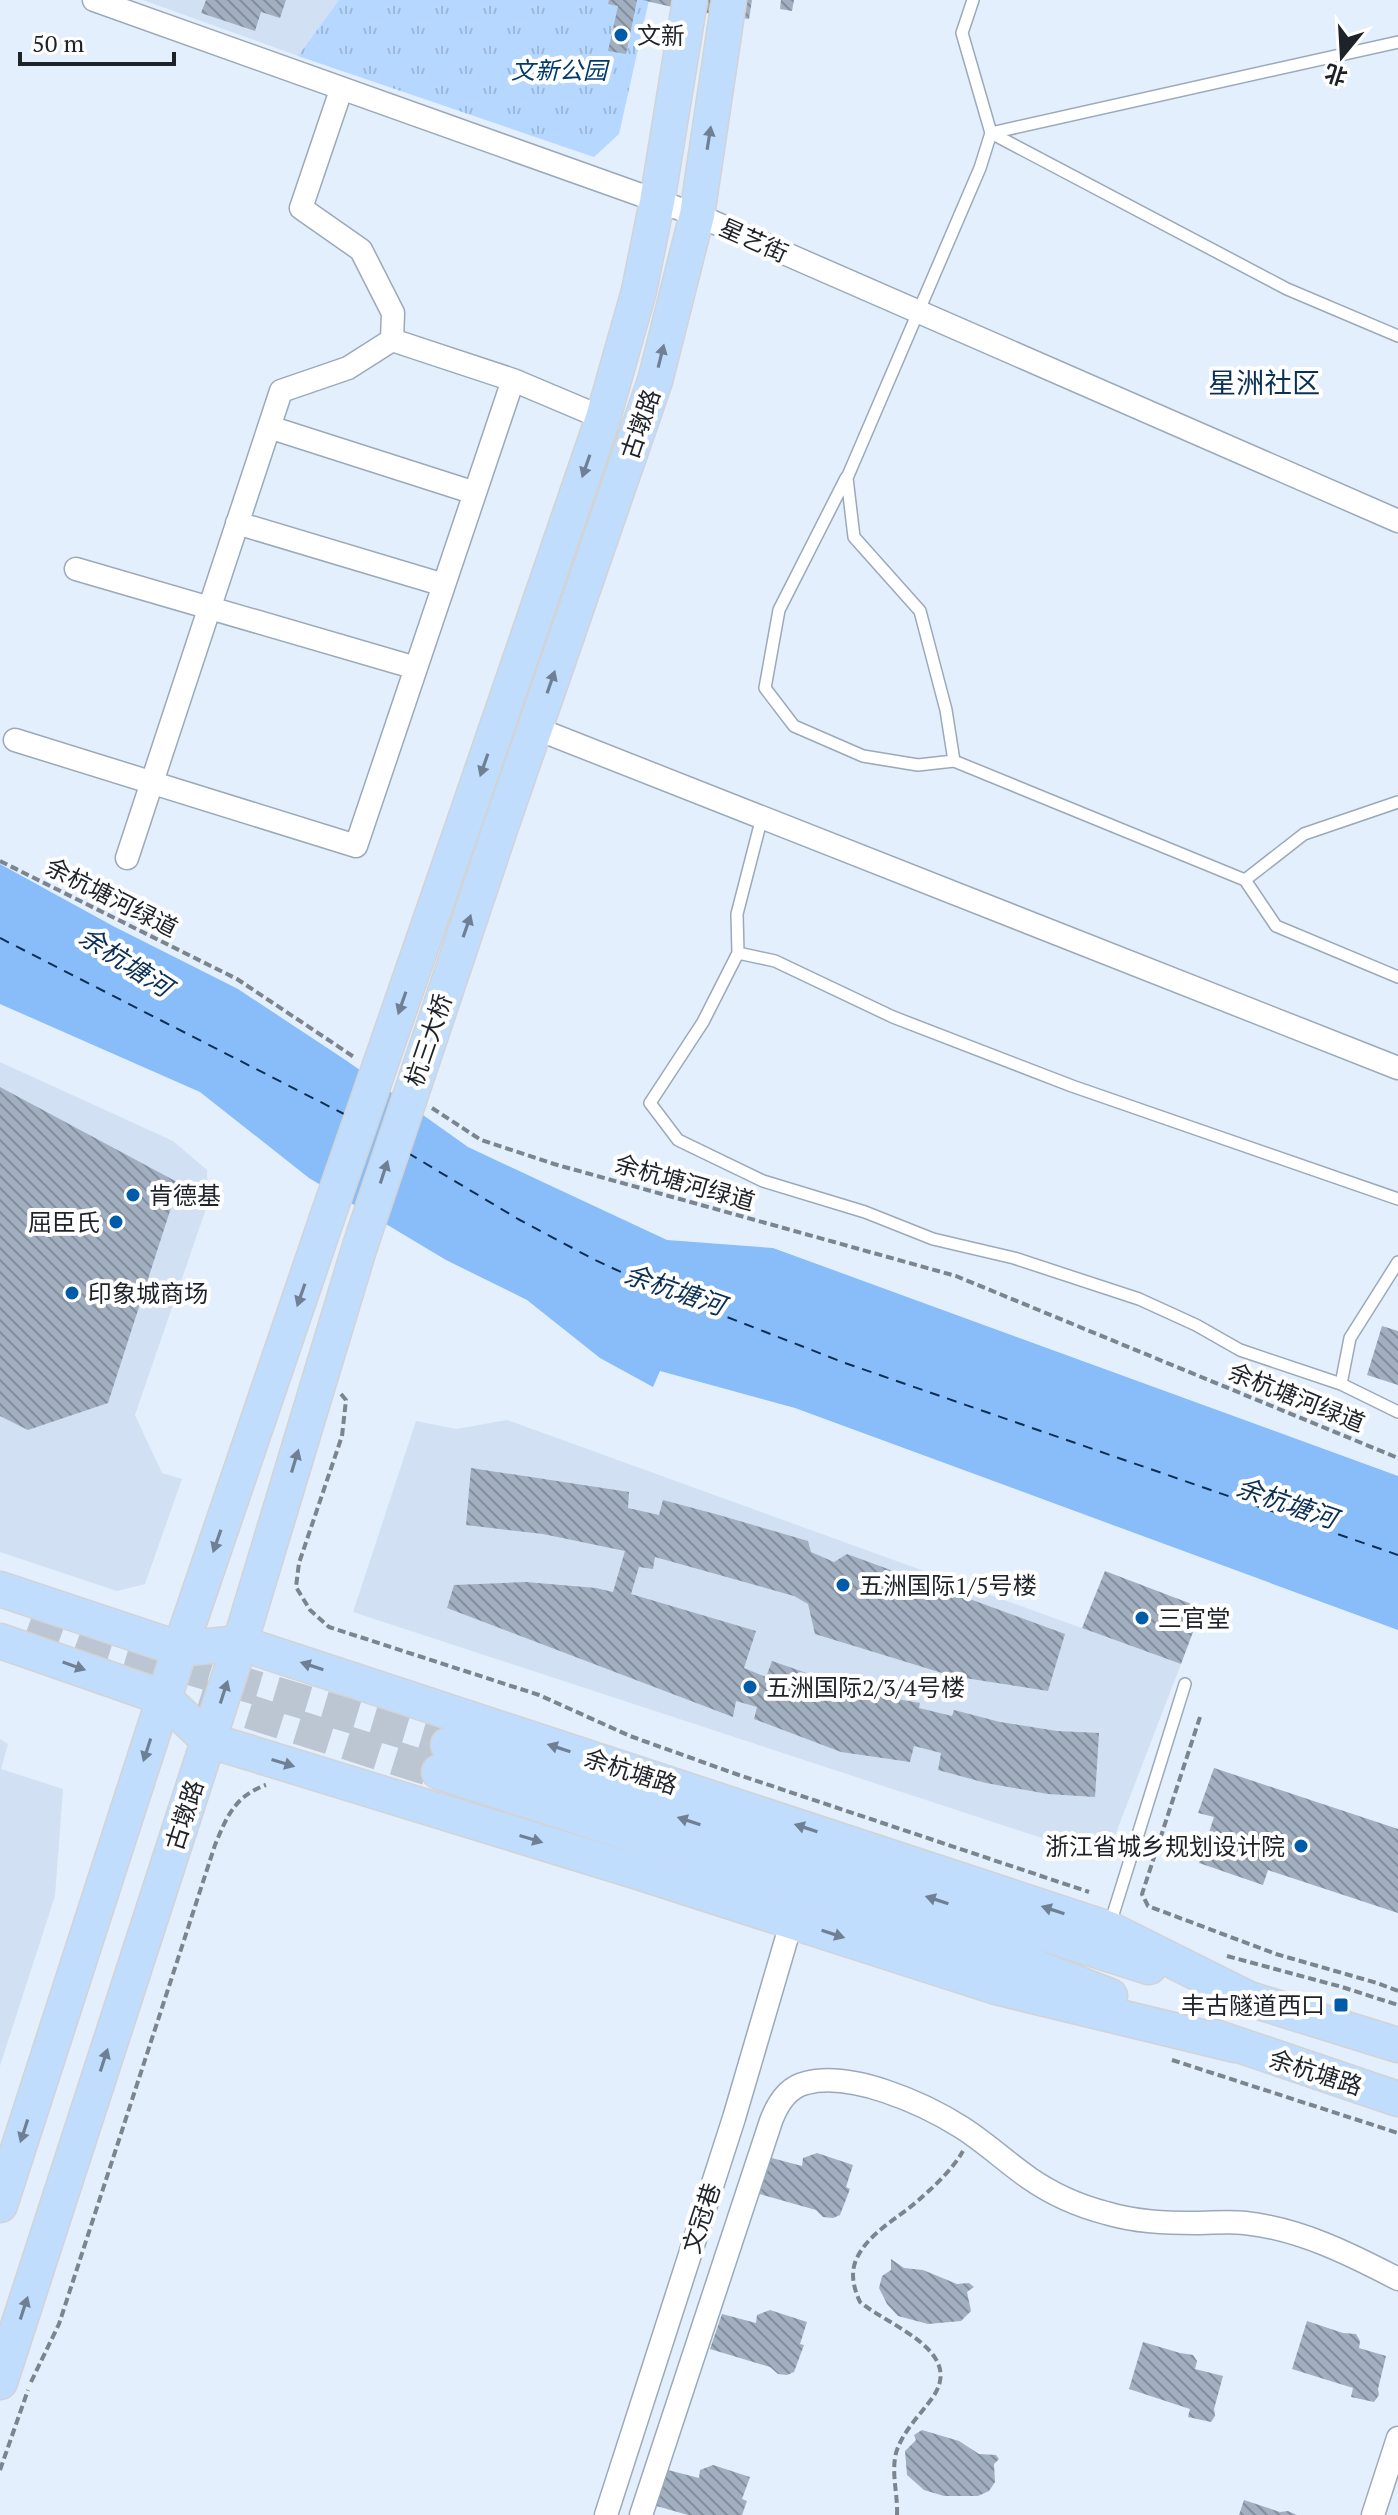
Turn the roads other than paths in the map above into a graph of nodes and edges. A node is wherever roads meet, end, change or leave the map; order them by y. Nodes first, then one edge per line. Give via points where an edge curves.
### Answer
1 (94, 0) edge
2 (690, 0) edge
3 (729, 0) edge
4 (973, 0) edge
5 (1398, 42) edge
6 (341, 90) junction
7 (991, 133) junction
8 (657, 202) junction
9 (697, 215) junction
10 (919, 312) junction
11 (1398, 336) edge
12 (392, 340) junction
13 (513, 380) junction
14 (603, 418) junction
15 (269, 427) junction
16 (847, 478) junction
17 (475, 493) junction
18 (1398, 521) edge
19 (237, 523) junction
20 (76, 569) dead end
21 (444, 585) junction
22 (209, 608) junction
23 (416, 668) junction
24 (535, 728) junction
25 (15, 740) dead end
26 (954, 761) junction
27 (152, 783) junction
28 (1398, 802) edge
29 (762, 817) junction
30 (464, 823) joint
31 (498, 835) joint
32 (127, 858) dead end
33 (1245, 880) junction
34 (738, 953) junction
35 (1398, 977) edge
36 (1398, 1068) edge
37 (1398, 1199) edge
38 (360, 1246) joint
39 (1398, 1262) edge
40 (1341, 1384) junction
41 (1398, 1412) edge
42 (0, 1589) edge
43 (0, 1641) edge
44 (240, 1643) junction
45 (180, 1649) junction
46 (1185, 1684) dead end
47 (164, 1698) junction
48 (208, 1740) junction
49 (1112, 1918) junction
50 (792, 1920) junction
51 (1251, 2000) junction
52 (1235, 2045) junction
53 (1398, 2045) edge
54 (1398, 2099) edge
55 (0, 2205) edge
56 (1398, 2279) edge
57 (0, 2382) edge
58 (1398, 2438) edge
59 (606, 2515) edge
60 (641, 2515) edge
61 (1373, 2515) edge

1 - 6 street, 星艺街
2 - 8 main road, 古墩路
9 -> 3 main road, 古墩路
4 - 7 lane via 962,33
5 - 7 lane
6 - 8 street, 星艺街
6 - 12 street via 301,208 361,250 393,313
7 - 10 lane
7 - 11 lane via 1287,289
8 - 9 street, 星艺街
8 - 14 main road, 古墩路 via 639,291
9 - 10 street, 星艺街
24 -> 9 main road, 古墩路 via 655,381
10 - 16 lane
10 - 18 street, 星艺街
12 - 13 street
12 - 15 street via 348,368 281,391
13 - 14 street
13 - 17 street
14 -> 30 main road, 古墩路
15 - 17 street
15 - 19 street
16 - 26 lane via 854,537 920,611
16 - 26 lane via 779,610 765,688 794,726 863,756 918,765
17 - 21 street
19 - 21 street
19 - 22 street
20 - 22 street
21 - 23 street
22 - 23 street
22 - 27 street
23 - 27 street via 356,846
24 - 29 street
24 - 31 main road, 古墩路
25 - 27 street
26 - 33 lane
27 - 32 street
28 - 33 lane via 1304,834
29 - 34 lane via 737,914
29 - 36 street
30 -> 45 main road, 杭三大桥, bridge
38 -> 31 main road, 杭三大桥, bridge
33 - 35 lane via 1276,926
34 - 37 lane via 775,961 893,1017 1072,1086
34 - 40 lane via 703,1022 650,1103 678,1140 763,1181 933,1239 1014,1258 1139,1299 1240,1350
44 -> 38 main road, 古墩路
39 - 40 lane via 1350,1338
40 - 41 lane
42 - 45 main road, 余杭塘路
43 -> 47 main road, 余杭塘路
44 - 45 main road, 余杭塘路
48 -> 44 main road, 古墩路
49 -> 44 main road, 余杭塘路
45 - 47 main road
46 - 49 lane
47 - 48 main road, 余杭塘路
47 -> 55 main road
48 -> 50 main road, 余杭塘路
57 -> 48 main road, 古墩路
49 - 51 main road, 余杭塘路
50 -> 52 main road, 余杭塘路 via 996,1987
50 - 59 street, 文冠巷
51 -> 52 main road, 余杭塘路 via 443,1759 986,1948
51 - 53 main road, 余杭塘路
52 - 54 main road, 余杭塘路
56 - 60 street via 1294,2233 1244,2223 1137,2221 1105,2213 1029,2178 973,2135 929,2110 879,2089 837,2081 805,2083 778,2104
58 - 61 street

